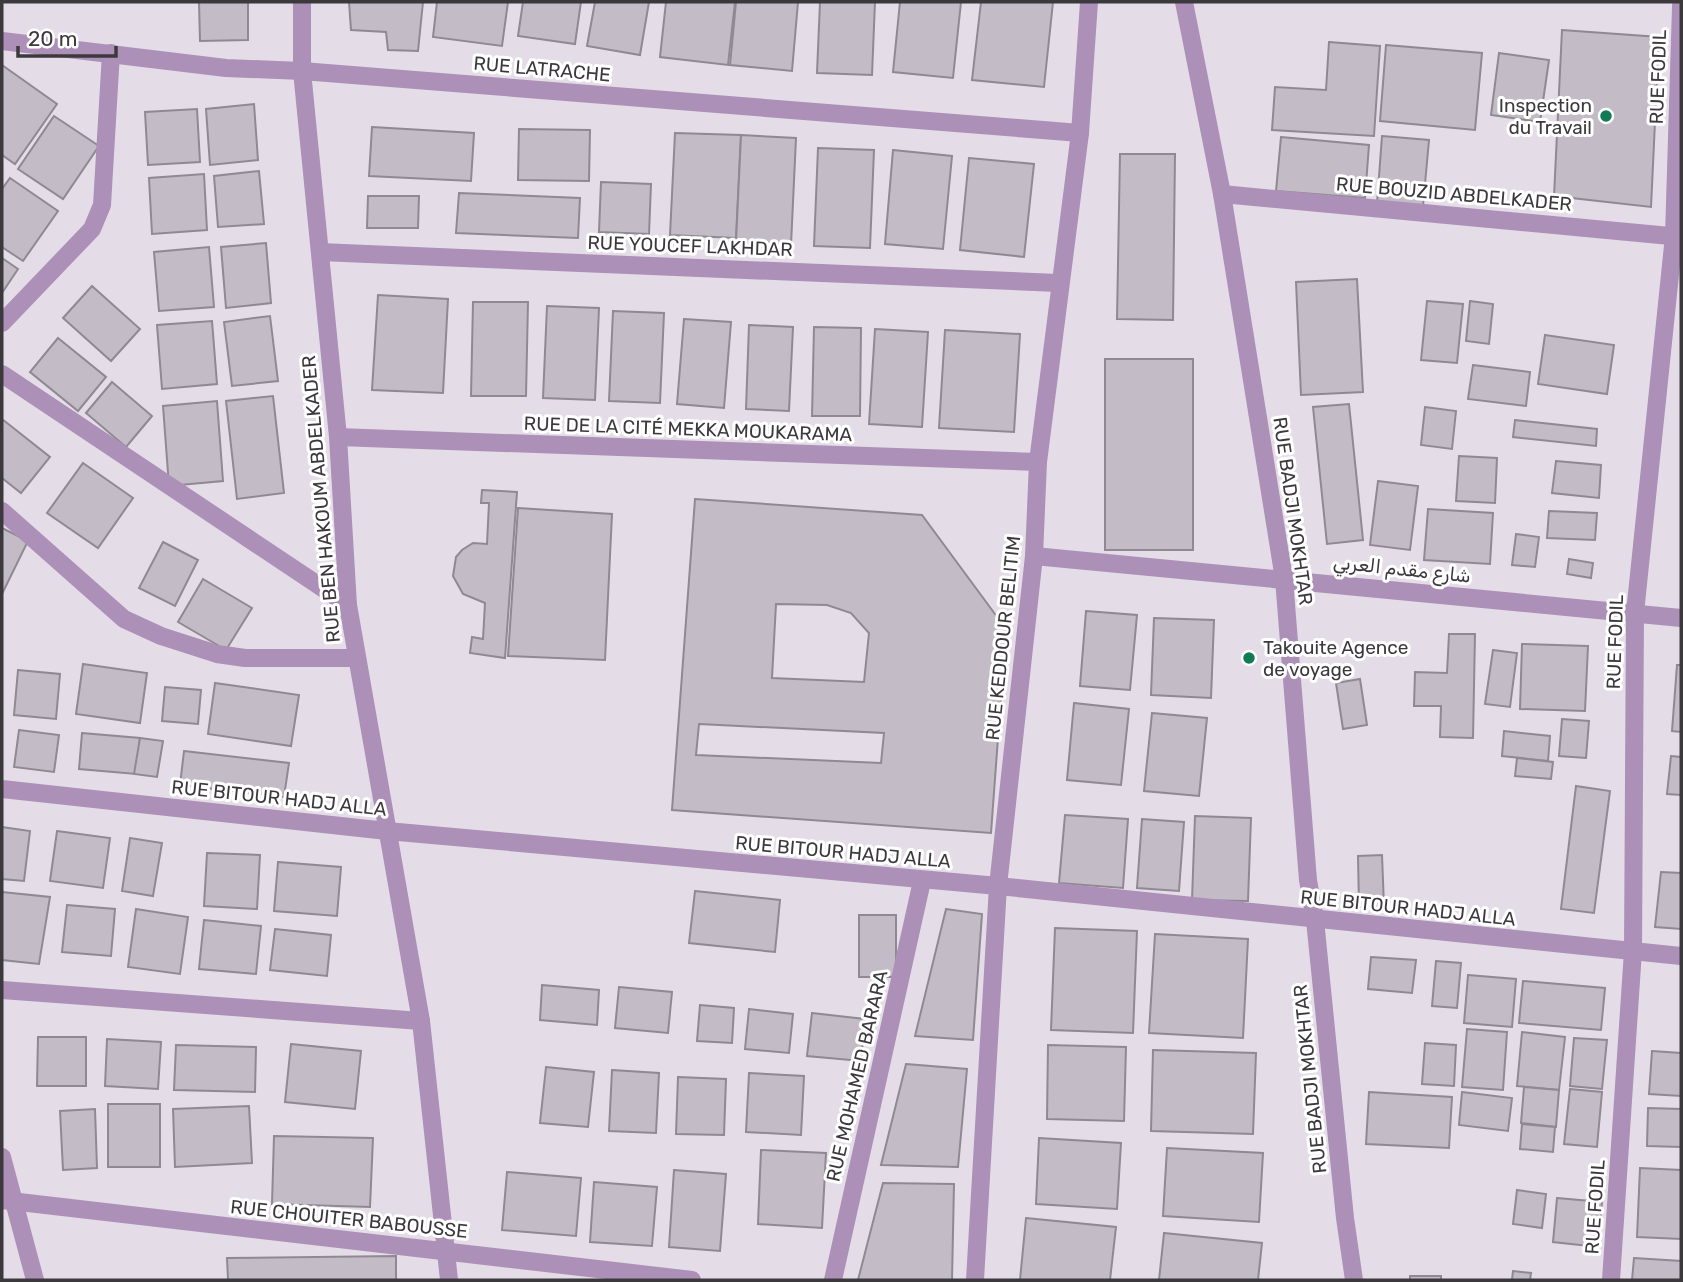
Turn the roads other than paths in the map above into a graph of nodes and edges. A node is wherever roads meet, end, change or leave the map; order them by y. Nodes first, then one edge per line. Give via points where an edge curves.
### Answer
1 (302, 2) edge
2 (1089, 2) edge
3 (1184, 2) edge
4 (1681, 6) edge
5 (2, 41) edge
6 (111, 53) junction
7 (302, 71) junction
8 (1080, 133) junction
9 (1222, 194) junction
10 (1678, 237) edge
11 (320, 252) junction
12 (1058, 283) junction
13 (2, 323) edge
14 (2, 374) edge
15 (338, 437) junction
16 (1038, 462) junction
17 (2, 511) edge
18 (1034, 556) junction
19 (1284, 579) junction
20 (348, 605) junction
21 (1635, 613) junction
22 (1681, 618) edge
23 (357, 658) junction
24 (2, 789) edge
25 (387, 831) junction
26 (922, 881) junction
27 (998, 886) junction
28 (1315, 920) junction
29 (1633, 951) junction
30 (1681, 956) edge
31 (2, 990) edge
32 (421, 1021) junction
33 (2, 1157) edge
34 (7, 1201) edge
35 (444, 1251) junction
36 (35, 1280) edge
37 (449, 1280) edge
38 (692, 1280) edge
39 (833, 1280) edge
40 (975, 1280) edge
41 (1354, 1280) edge
42 (1611, 1280) edge

1 - 7 street, RUE BEN HAKOUM ABDELKADER
2 - 8 street, RUE KEDDOUR BELITIM
3 - 9 street, RUE BADJI MOKHTAR
4 - 10 street, RUE FODIL
5 - 6 street, RUE LATRACHE
6 - 7 street, RUE LATRACHE via 226,68
6 - 13 street via 102,205 92,229
7 - 8 street, RUE LATRACHE
7 - 11 street, RUE BEN HAKOUM ABDELKADER
8 - 12 street, RUE KEDDOUR BELITIM
9 - 10 street, RUE BOUZID ABDELKADER
9 - 19 street, RUE BADJI MOKHTAR
10 - 21 street, RUE FODIL
11 - 12 street, RUE YOUCEF LAKHDAR
11 - 15 street, RUE BEN HAKOUM ABDELKADER
12 - 16 street, RUE KEDDOUR BELITIM
14 - 20 street
15 - 16 street, RUE DE LA CITÉ MEKKA MOUKARAMA
15 - 20 street, RUE BEN HAKOUM ABDELKADER
16 - 18 street, RUE KEDDOUR BELITIM
17 - 23 street via 124,619 161,636 245,658
18 - 19 street, شارع مقدم العربي
18 - 27 street, RUE KEDDOUR BELITIM
19 - 21 street, شارع مقدم العربي
19 - 28 street, RUE BADJI MOKHTAR via 1307,880
20 - 23 street, RUE BEN HAKOUM ABDELKADER
21 - 22 street, شارع مقدم العربي
21 - 29 street, RUE FODIL
23 - 25 street, RUE BEN HAKOUM ABDELKADER
24 - 25 street, RUE BITOUR HADJ ALLA
25 - 26 street, RUE BITOUR HADJ ALLA
25 - 32 street, RUE BEN HAKOUM ABDELKADER
26 - 27 street, RUE BITOUR HADJ ALLA
26 - 39 street, RUE MOHAMED BARARA
27 - 28 street, RUE BITOUR HADJ ALLA
27 - 40 street, RUE KEDDOUR BELITIM
28 - 29 street, RUE BITOUR HADJ ALLA
28 - 41 street, RUE BADJI MOKHTAR
29 - 30 street, RUE BITOUR HADJ ALLA
29 - 42 street, RUE FODIL
31 - 32 street
32 - 35 street, RUE BEN HAKOUM ABDELKADER
33 - 34 street
34 - 35 street, RUE CHOUITER BABOUSSE
34 - 36 street
35 - 37 street, RUE BEN HAKOUM ABDELKADER
35 - 38 street, RUE CHOUITER BABOUSSE

